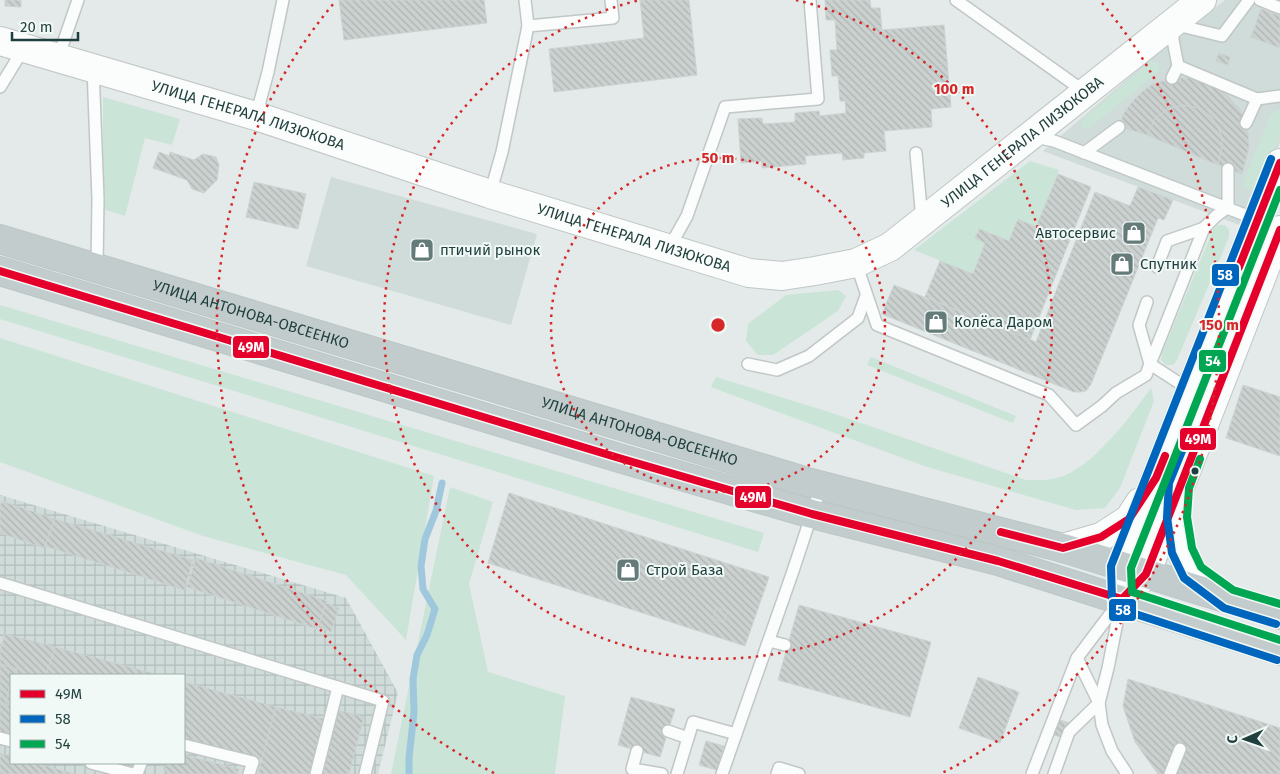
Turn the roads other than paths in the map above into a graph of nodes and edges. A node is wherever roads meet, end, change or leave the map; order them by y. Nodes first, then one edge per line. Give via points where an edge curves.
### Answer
1 (78, 0) edge
2 (283, 0) edge
3 (525, 0) edge
4 (611, 0) edge
5 (810, 0) edge
6 (956, 0) edge
7 (1202, 0) edge
8 (1249, 0) edge
9 (1260, 0) edge
10 (1280, 8) edge
11 (1173, 24) junction
12 (528, 26) junction
13 (12, 45) edge
14 (58, 58) junction
15 (1178, 66) junction
16 (93, 68) junction
17 (1172, 78) dead end
18 (0, 87) edge
19 (1086, 92) junction
20 (1280, 96) edge
21 (1257, 99) junction
22 (256, 116) junction
23 (1246, 123) dead end
24 (1119, 126) dead end
25 (1031, 136) junction
26 (916, 153) dead end
27 (1084, 153) junction
28 (1280, 163) edge
29 (1228, 169) dead end
30 (490, 194) junction
31 (1228, 208) junction
32 (922, 222) junction
33 (1269, 225) edge
34 (1204, 228) junction
35 (0, 239) edge
36 (668, 249) junction
37 (856, 263) junction
38 (1157, 267) dead end
39 (97, 268) junction
40 (0, 271) edge
41 (866, 296) junction
42 (1147, 302) dead end
43 (748, 364) dead end
44 (1150, 364) junction
45 (1190, 390) junction
46 (1168, 482) junction
47 (821, 486) junction
48 (812, 514) junction
49 (1062, 548) junction
50 (1134, 570) junction
51 (0, 583) edge
52 (1122, 599) junction
53 (1229, 599) junction
54 (1280, 615) edge
55 (769, 641) junction
56 (785, 645) dead end
57 (1280, 652) edge
58 (1077, 658) junction
59 (338, 687) junction
60 (1099, 703) junction
61 (668, 731) dead end
62 (736, 734) junction
63 (688, 738) junction
64 (185, 745) edge
65 (1180, 749) dead end
66 (637, 751) dead end
67 (95, 764) edge
68 (133, 774) edge
69 (249, 774) edge
70 (316, 774) edge
71 (365, 774) edge
72 (662, 774) edge
73 (677, 774) edge
74 (722, 774) edge
75 (777, 774) edge
76 (799, 774) edge
77 (1032, 774) edge
78 (1054, 774) edge
79 (1128, 774) edge
80 (1170, 774) edge

1 - 14 lane
2 - 22 lane
3 - 12 lane
4 - 12 lane via 613,18
5 - 36 lane via 818,99 725,107 687,216
6 - 19 lane
7 - 11 street, УЛИЦА ГЕНЕРАЛА ЛИЗЮКОВА
8 - 11 lane via 1222,36
9 - 10 lane
11 - 15 lane
11 - 19 street, УЛИЦА ГЕНЕРАЛА ЛИЗЮКОВА
12 - 30 lane
13 - 14 street, УЛИЦА ГЕНЕРАЛА ЛИЗЮКОВА
13 - 18 lane
14 - 16 street, УЛИЦА ГЕНЕРАЛА ЛИЗЮКОВА
15 - 17 lane
15 - 21 lane
16 - 22 street, УЛИЦА ГЕНЕРАЛА ЛИЗЮКОВА
16 - 39 lane
19 - 25 street, УЛИЦА ГЕНЕРАЛА ЛИЗЮКОВА
20 - 21 lane
21 - 23 lane
22 - 30 street, УЛИЦА ГЕНЕРАЛА ЛИЗЮКОВА
24 - 27 lane
25 - 27 lane
25 - 32 street, УЛИЦА ГЕНЕРАЛА ЛИЗЮКОВА
26 - 32 lane
27 - 31 lane
28 - 33 street
29 - 31 lane
30 - 36 street, УЛИЦА ГЕНЕРАЛА ЛИЗЮКОВА
31 - 33 lane
31 - 34 lane
32 - 37 street, УЛИЦА ГЕНЕРАЛА ЛИЗЮКОВА via 890,247
33 - 45 street
33 - 46 street
34 - 38 lane via 1167,241
34 - 44 lane
35 - 39 highway, УЛИЦА АНТОНОВА-ОВСЕЕНКО
36 - 37 street, УЛИЦА ГЕНЕРАЛА ЛИЗЮКОВА via 749,273 782,276
37 - 41 lane
39 - 47 highway, УЛИЦА АНТОНОВА-ОВСЕЕНКО
40 - 48 highway, УЛИЦА АНТОНОВА-ОВСЕЕНКО
41 - 43 lane via 858,318 810,356 777,370
41 - 44 lane via 877,326 1049,395 1076,425 1116,393 1146,375
42 - 44 lane via 1139,325
44 - 45 lane
45 - 46 street
46 - 49 street via 1129,519 1101,537
46 - 50 street
46 - 53 street via 1182,551 1194,574
47 - 48 lane
47 - 49 highway, УЛИЦА АНТОНОВА-ОВСЕЕНКО
48 - 52 highway, УЛИЦА АНТОНОВА-ОВСЕЕНКО via 998,561
48 - 55 lane
49 - 50 highway, УЛИЦА АНТОНОВА-ОВСЕЕНКО
50 - 52 street
50 - 53 highway, УЛИЦА АНТОНОВА-ОВСЕЕНКО
51 - 59 lane
52 - 57 highway, УЛИЦА АНТОНОВА-ОВСЕЕНКО
52 - 58 lane
52 - 60 lane
53 - 54 highway, УЛИЦА АНТОНОВА-ОВСЕЕНКО
55 - 56 lane
55 - 62 lane
58 - 60 lane
58 - 77 lane
59 - 70 lane
59 - 71 lane via 383,701
60 - 78 lane via 1069,732
60 - 79 lane via 1102,725 1112,751
61 - 63 lane
62 - 63 lane via 693,722
62 - 74 lane
63 - 73 lane
64 - 69 lane via 252,762
65 - 80 lane
66 - 72 lane via 632,770
67 - 68 lane
75 - 76 lane via 779,768

